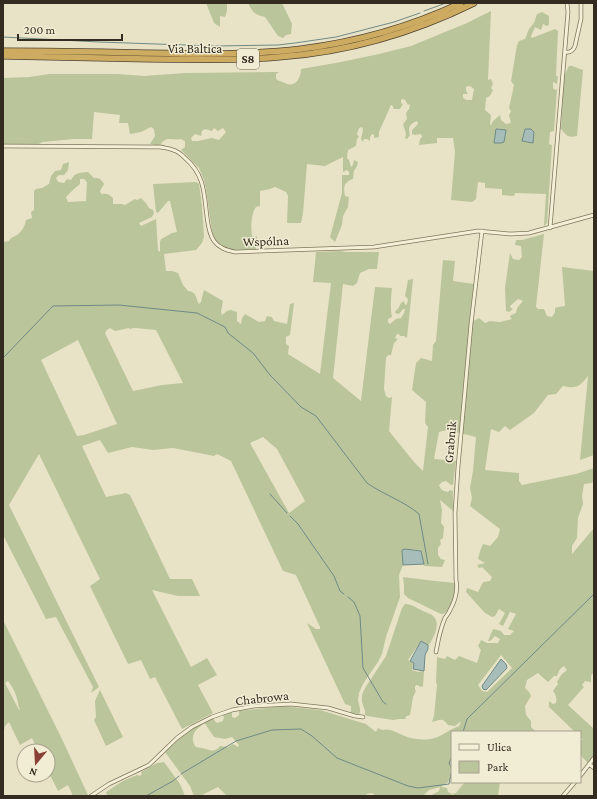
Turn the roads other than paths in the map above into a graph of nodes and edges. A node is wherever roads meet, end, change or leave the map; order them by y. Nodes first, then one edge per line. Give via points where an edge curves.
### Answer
1 (460, 3) edge
2 (474, 3) edge
3 (568, 3) edge
4 (581, 3) edge
5 (3, 51) edge
6 (565, 52) junction
7 (3, 56) edge
8 (3, 146) edge
9 (594, 215) edge
10 (550, 228) junction
11 (482, 231) junction
12 (436, 652) dead end
13 (363, 717) dead end
14 (594, 758) edge
15 (589, 764) junction
16 (594, 768) edge
17 (581, 775) edge
18 (574, 783) edge
19 (92, 796) edge
20 (563, 796) edge

1 - 5 highway, Via Baltica / S8 via 379,34 300,49 208,54
2 - 7 highway, Via Baltica / S8 via 394,35 300,55 251,59
3 - 6 street
4 - 6 street via 581,19 574,50
6 - 10 street
8 - 11 street, Wspólna via 161,147 173,150 181,154 200,177 209,232 213,240 226,250 235,252 374,247
9 - 10 street, Wspólna
10 - 11 street, Wspólna via 520,234
11 - 12 street, Grabnik via 458,467 455,514 457,587
13 - 19 street, Chabrowa via 324,707 291,704 232,710 192,727 148,765 109,784
14 - 15 street
15 - 16 street
15 - 17 street
18 - 20 street

